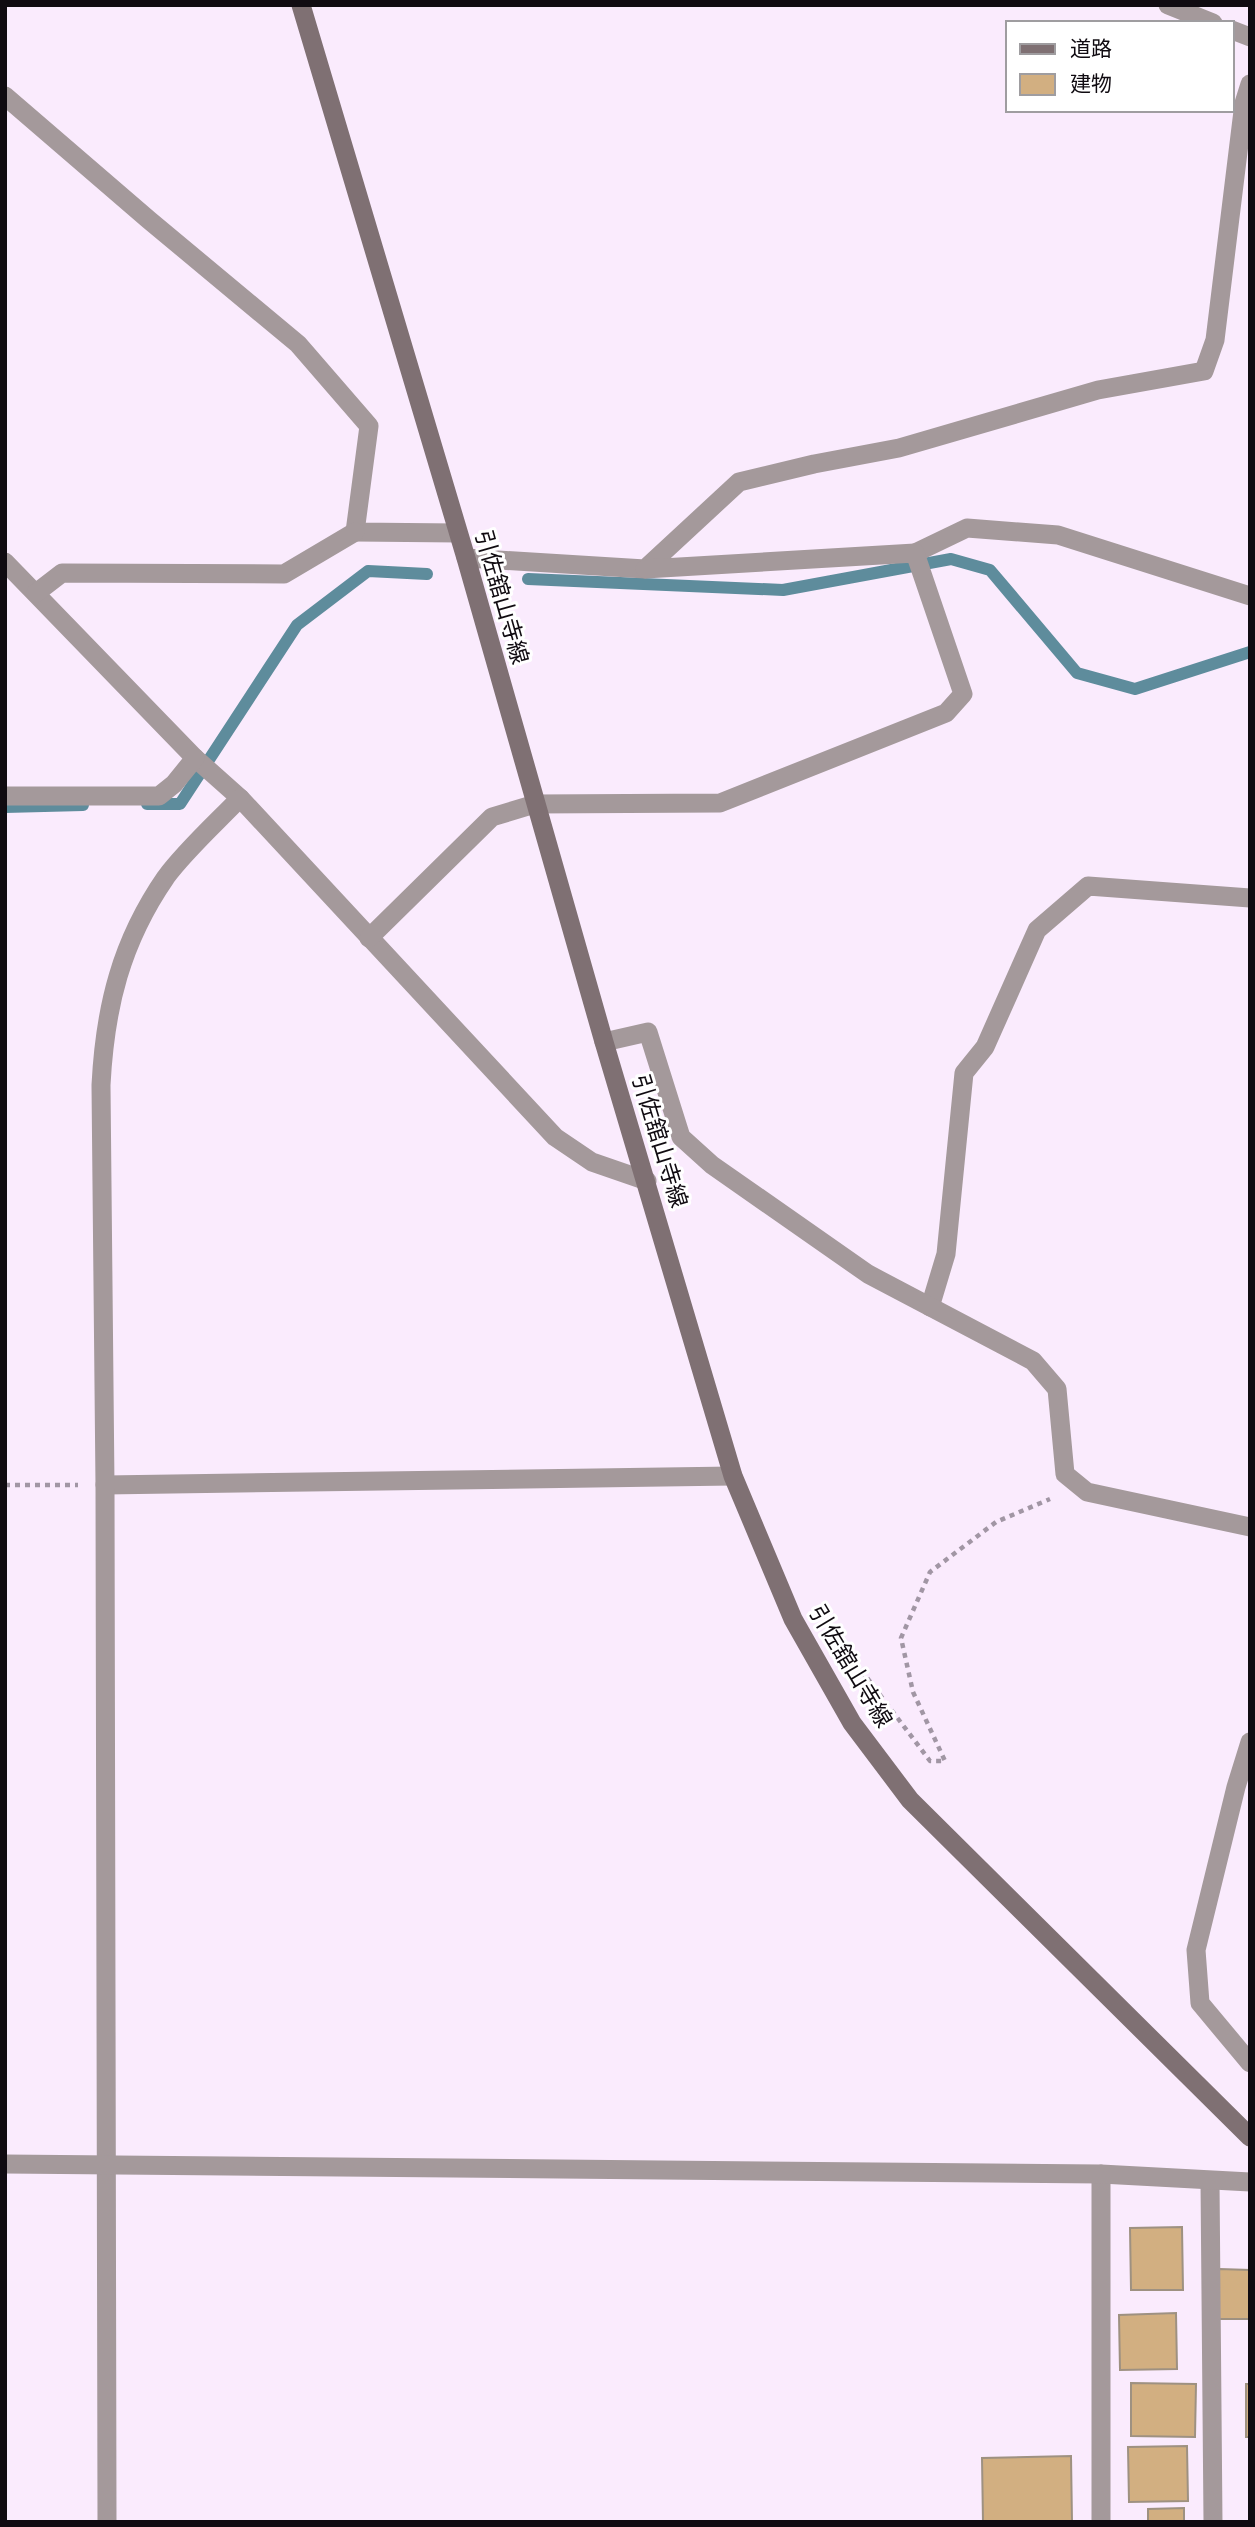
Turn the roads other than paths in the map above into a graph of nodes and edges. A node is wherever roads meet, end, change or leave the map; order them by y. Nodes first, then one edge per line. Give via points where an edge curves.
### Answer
1 (301, 5) edge
2 (1168, 5) edge
3 (1208, 21) edge
4 (1250, 84) edge
5 (5, 96) edge
6 (355, 532) junction
7 (458, 533) junction
8 (915, 553) junction
9 (466, 558) junction
10 (5, 562) edge
11 (645, 569) junction
12 (36, 593) junction
13 (1250, 596) edge
14 (195, 758) junction
15 (5, 796) edge
16 (240, 798) junction
17 (536, 804) junction
18 (1250, 898) edge
19 (369, 938) junction
20 (604, 1042) junction
21 (647, 1181) junction
22 (930, 1307) junction
23 (733, 1476) junction
24 (105, 1485) junction
25 (1250, 1527) edge
26 (1250, 1742) edge
27 (1250, 2063) edge
28 (1250, 2137) edge
29 (5, 2164) edge
30 (108, 2165) junction
31 (1101, 2174) junction
32 (1210, 2180) junction
33 (1250, 2182) edge
34 (107, 2522) edge
35 (1101, 2522) edge
36 (1213, 2522) edge

1 - 7 main road, 引佐舘山寺線
2 - 3 street
4 - 11 street via 1215,340 1205,371 1098,390 899,448 739,482
5 - 6 street via 298,344 369,426
6 - 7 street
6 - 12 street via 284,574 62,573
7 - 9 main road, 引佐舘山寺線
8 - 11 street
8 - 13 street via 967,528 1058,535
8 - 17 street via 963,694 946,713 720,803
9 - 11 street
9 - 17 main road, 引佐舘山寺線
10 - 12 street
12 - 14 street
14 - 15 street via 159,796
14 - 16 street
16 - 19 street
16 - 24 street via 168,875 135,928 117,978 103,1042
17 - 19 street via 492,817
17 - 20 main road, 引佐舘山寺線
18 - 22 street via 1088,886 1037,930 985,1046 964,1073 946,1254
19 - 21 street via 555,1137 592,1162
20 - 21 main road, 引佐舘山寺線
20 - 22 street via 648,1032 681,1137 712,1165 857,1266
21 - 23 main road, 引佐舘山寺線
22 - 25 street via 1032,1361 1057,1389 1065,1474 1087,1492
23 - 24 street
23 - 28 main road, 引佐舘山寺線 via 793,1619 852,1723 910,1800
24 - 30 street
26 - 27 street via 1196,1950 1200,2003
29 - 30 street
30 - 31 street
30 - 34 street
31 - 32 street
31 - 35 street
32 - 33 street
32 - 36 street

